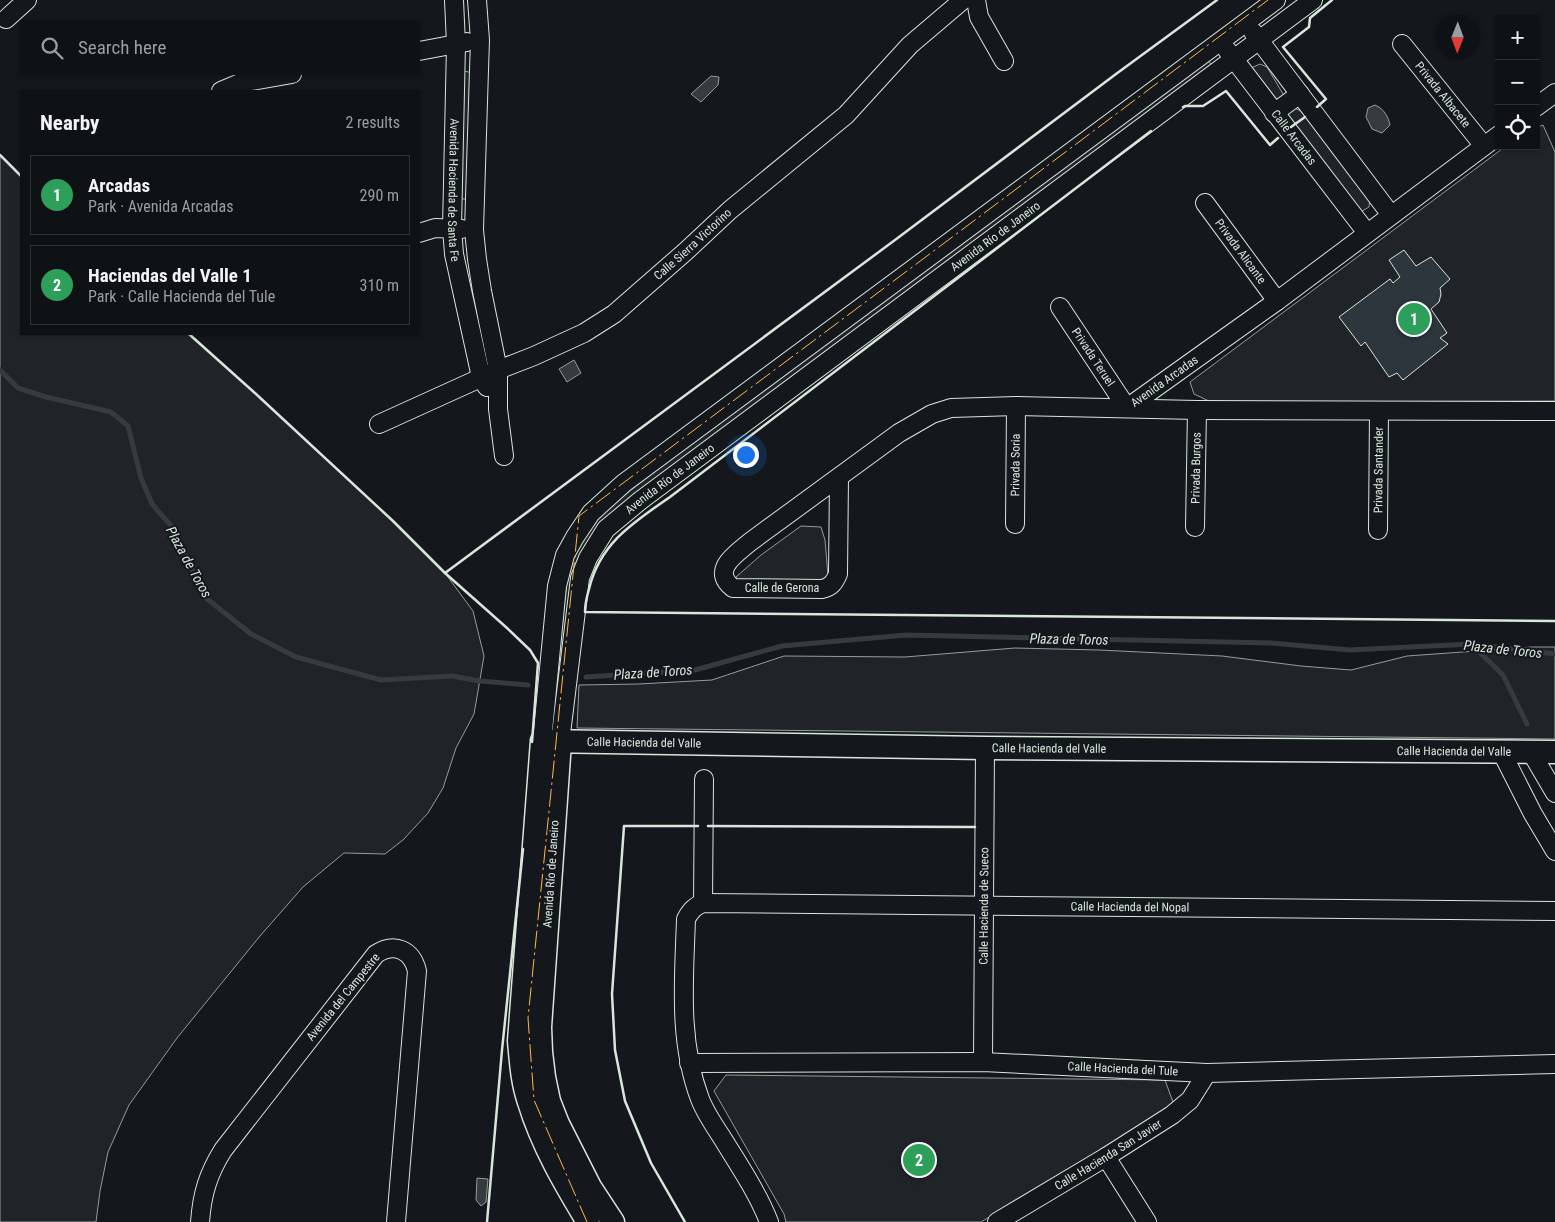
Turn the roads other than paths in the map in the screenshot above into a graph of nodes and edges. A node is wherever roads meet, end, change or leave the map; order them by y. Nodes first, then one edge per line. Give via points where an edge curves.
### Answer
1 (27, 0) edge
2 (454, 0) edge
3 (477, 0) edge
4 (1276, 0) edge
5 (1313, 0) edge
6 (967, 4) edge
7 (6, 19) dead end
8 (1246, 22) junction
9 (480, 40) junction
10 (1260, 40) junction
11 (1220, 42) junction
12 (456, 44) junction
13 (1402, 44) dead end
14 (420, 51) edge
15 (1234, 59) junction
16 (1004, 61) dead end
17 (286, 75) edge
18 (223, 90) edge
19 (1555, 92) edge
20 (1300, 94) junction
21 (1539, 105) edge
22 (1274, 113) junction
23 (1495, 138) edge
24 (1484, 146) junction
25 (1205, 203) dead end
26 (1391, 215) junction
27 (452, 228) junction
28 (474, 230) junction
29 (1367, 233) junction
30 (420, 234) edge
31 (1277, 301) junction
32 (1060, 307) dead end
33 (498, 370) junction
34 (481, 377) junction
35 (1016, 406) junction
36 (1127, 408) junction
37 (498, 410) junction
38 (1196, 410) junction
39 (1379, 410) junction
40 (1555, 411) edge
41 (379, 424) dead end
42 (504, 456) dead end
43 (839, 477) junction
44 (1015, 524) dead end
45 (1195, 527) dead end
46 (1378, 530) dead end
47 (551, 741) junction
48 (985, 748) junction
49 (1501, 751) junction
50 (1531, 752) junction
51 (1555, 752) edge
52 (704, 779) dead end
53 (1555, 793) edge
54 (1555, 851) edge
55 (704, 903) junction
56 (985, 906) junction
57 (1555, 911) edge
58 (983, 1062) junction
59 (689, 1063) junction
60 (1555, 1064) edge
61 (1207, 1073) junction
62 (1106, 1157) junction
63 (200, 1222) edge
64 (396, 1222) edge
65 (588, 1222) edge
66 (613, 1222) edge
67 (769, 1222) edge
68 (997, 1222) edge
69 (1147, 1222) edge

1 - 7 street
2 - 12 street, Avenida Hacienda de Santa Fe
3 - 9 street, Avenida Hacienda de Santa Fe
4 - 8 street, Avenida Río de Janeiro
5 - 10 street, Avenida Río de Janeiro
6 - 16 street
6 - 33 street, Calle Sierra Victorino via 910,45 846,115 730,210 614,314 584,333
8 - 10 street
8 - 11 street, Avenida Río de Janeiro
9 - 12 street
9 - 28 street, Avenida Hacienda de Santa Fe
10 - 15 street, Avenida Río de Janeiro
10 - 20 street
11 - 15 street, Calle Arcadas
11 - 47 street, Avenida Río de Janeiro via 624,483 591,513 565,555 557,586
12 - 14 street
12 - 27 street, Avenida Hacienda de Santa Fe
13 - 24 street, Privada Albacete
15 - 22 street, Calle Arcadas
15 - 47 street, Avenida Río de Janeiro via 648,494 606,529 580,578
17 - 18 street via 240,82
19 - 21 street
20 - 22 street
20 - 26 street
22 - 29 street, Calle Arcadas
23 - 24 street, Avenida Arcadas
24 - 26 street, Avenida Arcadas
25 - 31 street, Privada Alicante
26 - 29 street, Avenida Arcadas
27 - 28 street
27 - 30 street via 435,228
27 - 34 street, Avenida Hacienda de Santa Fe via 454,254
28 - 33 street, Avenida Hacienda de Santa Fe via 480,283
29 - 31 street, Avenida Arcadas
31 - 36 street, Avenida Arcadas
32 - 36 street, Privada Teruel
33 - 34 street, Calle Sierra Victorino
33 - 37 street
34 - 37 street
34 - 41 street, Calle Sierra Victorino
35 - 36 street, Calle de Gerona
35 - 43 street, Calle de Gerona via 951,408 932,414
35 - 44 street, Privada Soria
36 - 38 street, Avenida Arcadas
37 - 42 street
38 - 39 street, Avenida Arcadas
38 - 45 street, Privada Burgos
39 - 40 street, Avenida Arcadas
39 - 46 street, Privada Santander
43 - 43 street, Calle de Gerona via 838,574 829,587 733,588 724,579 725,565 730,558
47 - 48 main road, Calle Hacienda del Valle
47 - 65 main road, Avenida Río de Janeiro via 519,1041 528,1101 537,1125 563,1181
47 - 66 main road, Avenida Río de Janeiro via 541,1052 549,1101 558,1124 590,1187
48 - 49 main road, Calle Hacienda del Valle
48 - 56 street, Calle Hacienda de Sueco
49 - 50 main road, Calle Hacienda del Valle
49 - 54 street
50 - 51 main road, Calle Hacienda del Valle
50 - 53 street
52 - 55 street
55 - 56 street, Calle Hacienda del Nopal
55 - 59 street via 690,911 686,919 684,1029
56 - 57 street, Calle Hacienda del Nopal
56 - 58 street, Calle Hacienda de Sueco
58 - 59 street, Calle Hacienda del Tule
58 - 61 street, Calle Hacienda del Tule
59 - 67 street via 700,1100
60 - 61 street, Calle Hacienda del Tule
61 - 62 street, Calle Hacienda San Javier via 1181,1108
62 - 68 street, Calle Hacienda San Javier
62 - 69 street
63 - 64 street, Avenida del Campestre via 205,1186 223,1150 376,954 394,948 406,952 414,960 417,971

